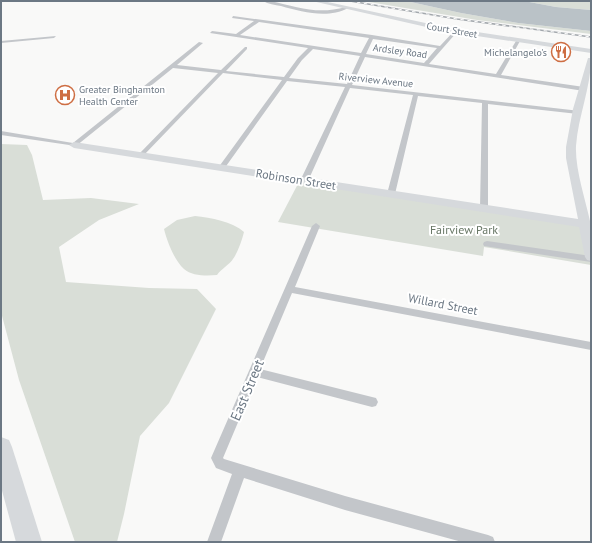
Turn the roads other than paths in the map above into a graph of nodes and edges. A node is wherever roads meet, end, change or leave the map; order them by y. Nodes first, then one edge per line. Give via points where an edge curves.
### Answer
1 (265, 1) edge
2 (315, 1) edge
3 (344, 8) junction
4 (233, 17) dead end
5 (259, 20) junction
6 (212, 32) dead end
7 (456, 32) junction
8 (236, 36) junction
9 (372, 36) junction
10 (54, 38) dead end
11 (518, 41) junction
12 (1, 42) edge
13 (201, 42) dead end
14 (312, 47) junction
15 (245, 48) dead end
16 (440, 48) junction
17 (591, 51) edge
18 (364, 55) junction
19 (591, 60) edge
20 (426, 64) junction
21 (171, 66) junction
22 (221, 72) junction
23 (498, 75) junction
24 (286, 79) junction
25 (349, 86) junction
26 (584, 88) junction
27 (416, 93) junction
28 (485, 101) junction
29 (578, 112) junction
30 (1, 133) edge
31 (74, 145) junction
32 (141, 155) junction
33 (222, 168) junction
34 (304, 180) junction
35 (391, 194) junction
36 (484, 208) junction
37 (588, 224) edge
38 (316, 226) dead end
39 (487, 244) dead end
40 (591, 258) edge
41 (289, 289) junction
42 (591, 346) edge
43 (254, 372) junction
44 (372, 402) dead end
45 (1, 447) edge
46 (240, 471) junction
47 (29, 542) edge
48 (214, 542) edge
49 (488, 542) edge

1 - 3 street via 311,12 334,12
2 - 3 main road, Court Street
3 - 7 main road, Court Street
4 - 5 street
5 - 8 street
5 - 9 street
6 - 8 street, Ardsley Road
7 - 11 main road, Court Street
7 - 16 street
8 - 14 street, Ardsley Road
9 - 16 street
9 - 18 street
10 - 12 street
11 - 17 main road, Court Street
11 - 23 street
13 - 21 street
14 - 18 street, Ardsley Road
14 - 24 street
15 - 22 street
16 - 20 street
18 - 20 street, Ardsley Road
18 - 25 street
19 - 26 street
20 - 23 street, Ardsley Road
21 - 22 street, Riverview Avenue
21 - 31 street
22 - 24 street, Riverview Avenue
22 - 32 street
23 - 26 street, Ardsley Road
24 - 25 street, Riverview Avenue
24 - 33 street
25 - 27 street, Riverview Avenue
25 - 34 street
26 - 29 street
27 - 28 street, Riverview Avenue
27 - 35 street
28 - 29 street, Riverview Avenue
28 - 36 street
29 - 37 street via 570,148
30 - 31 street, Robinson Street
31 - 32 street, Robinson Street
32 - 33 street, Robinson Street
33 - 34 street, Robinson Street
34 - 35 street, Robinson Street
35 - 36 street, Robinson Street
36 - 37 street, Robinson Street
37 - 40 street
38 - 41 street, East Street
39 - 40 street
41 - 42 street, Willard Street
41 - 43 street, East Street
43 - 44 street
43 - 46 street, East Street via 218,458 220,464
45 - 47 highway
46 - 48 street
46 - 49 street

